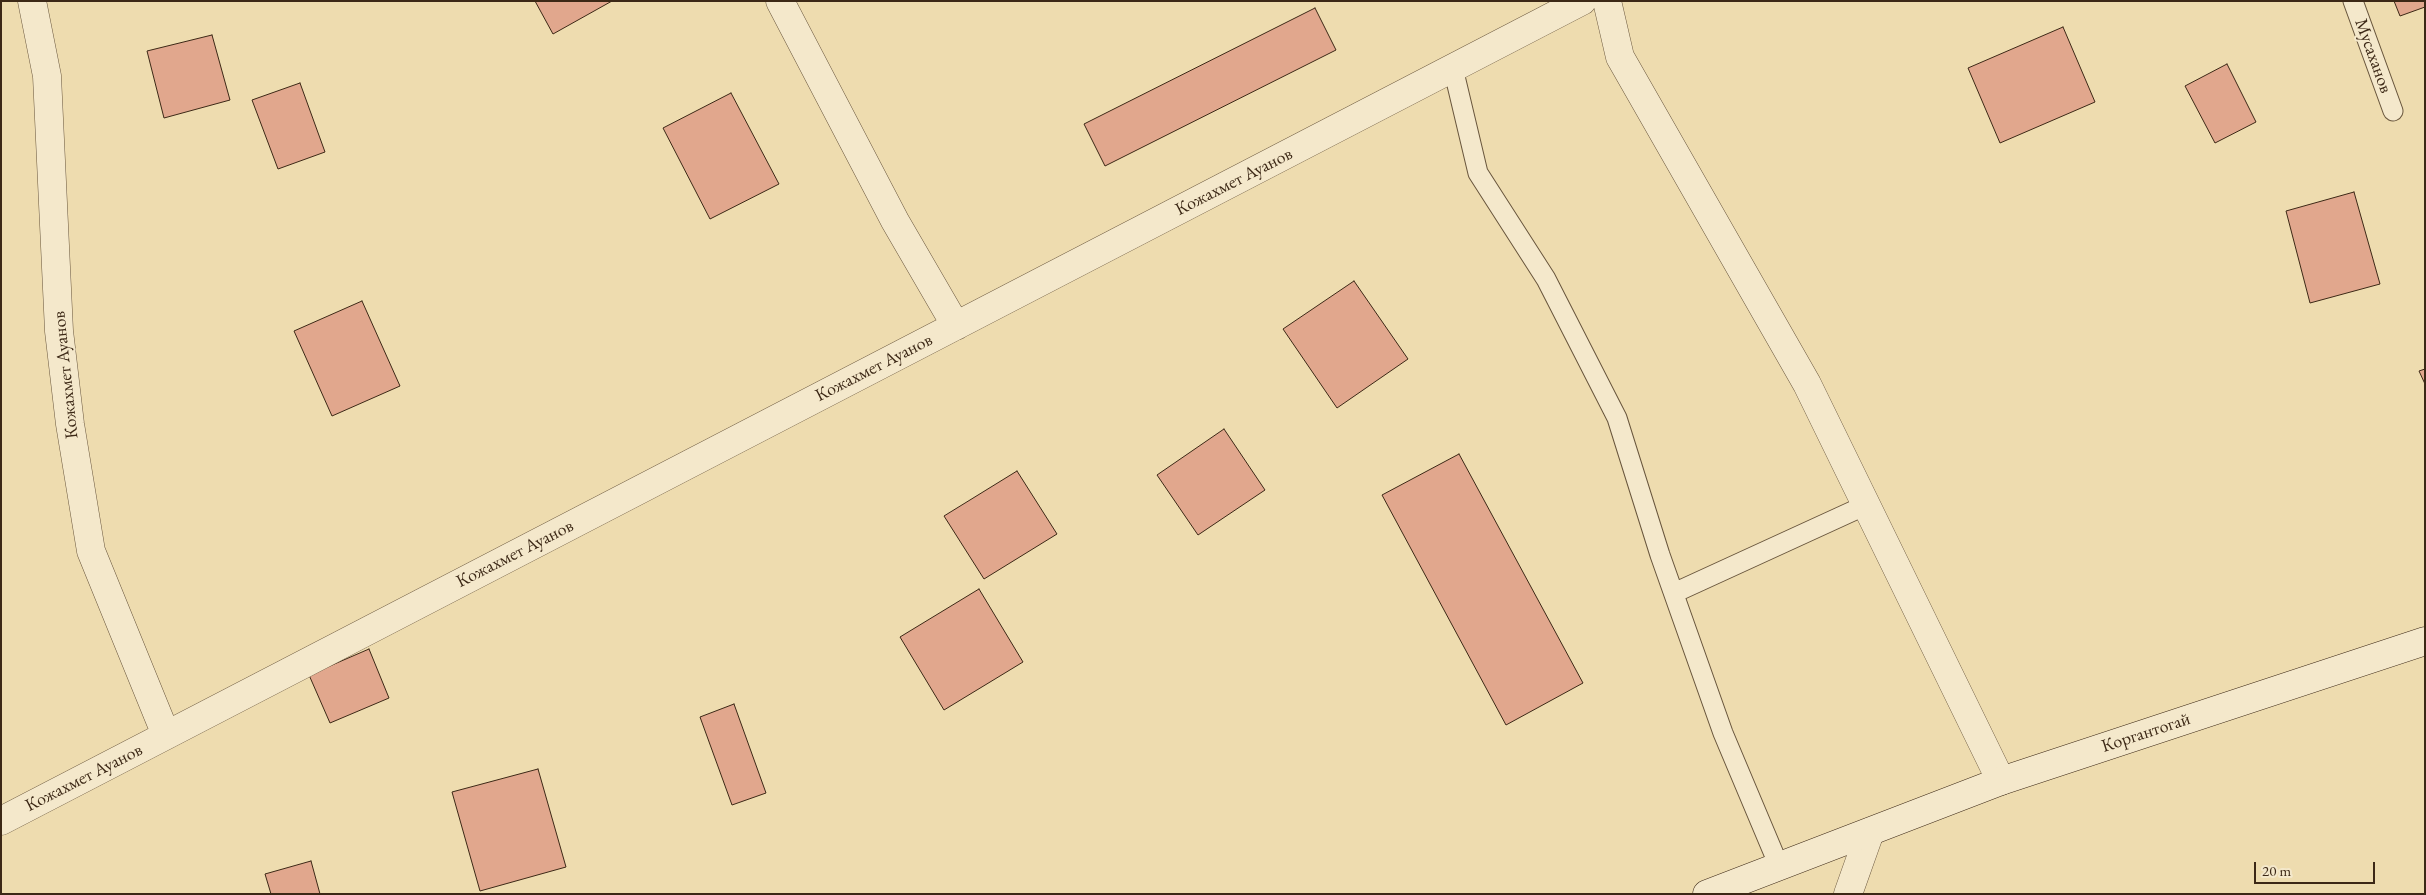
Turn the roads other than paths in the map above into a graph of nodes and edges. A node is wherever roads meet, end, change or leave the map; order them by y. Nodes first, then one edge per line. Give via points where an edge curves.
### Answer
1 (32, 1) edge
2 (780, 1) edge
3 (1582, 1) edge
4 (1607, 1) edge
5 (2353, 1) edge
6 (1453, 68) junction
7 (2393, 111) dead end
8 (956, 326) junction
9 (1866, 505) junction
10 (1674, 593) junction
11 (2425, 641) edge
12 (166, 735) junction
13 (2001, 781) junction
14 (1, 821) edge
15 (1870, 832) junction
16 (1778, 866) junction
17 (1707, 894) edge
18 (1848, 894) edge

1 - 12 street, Кожахмет Ауанов via 47,76 59,331 70,424 91,551
2 - 8 street via 895,221
3 - 6 street, Кожахмет Ауанов
4 - 9 street via 1620,57 1807,384
5 - 7 lane, Мусаханов
6 - 8 street, Кожахмет Ауанов
6 - 10 lane via 1478,173 1546,279 1617,418
8 - 12 street, Кожахмет Ауанов
9 - 10 lane
9 - 13 street
10 - 16 lane via 1723,733
11 - 13 street, Коргантогай
12 - 14 street, Кожахмет Ауанов
13 - 15 street, Коргантогай
15 - 16 street, Коргантогай
15 - 18 street
16 - 17 street, Коргантогай

